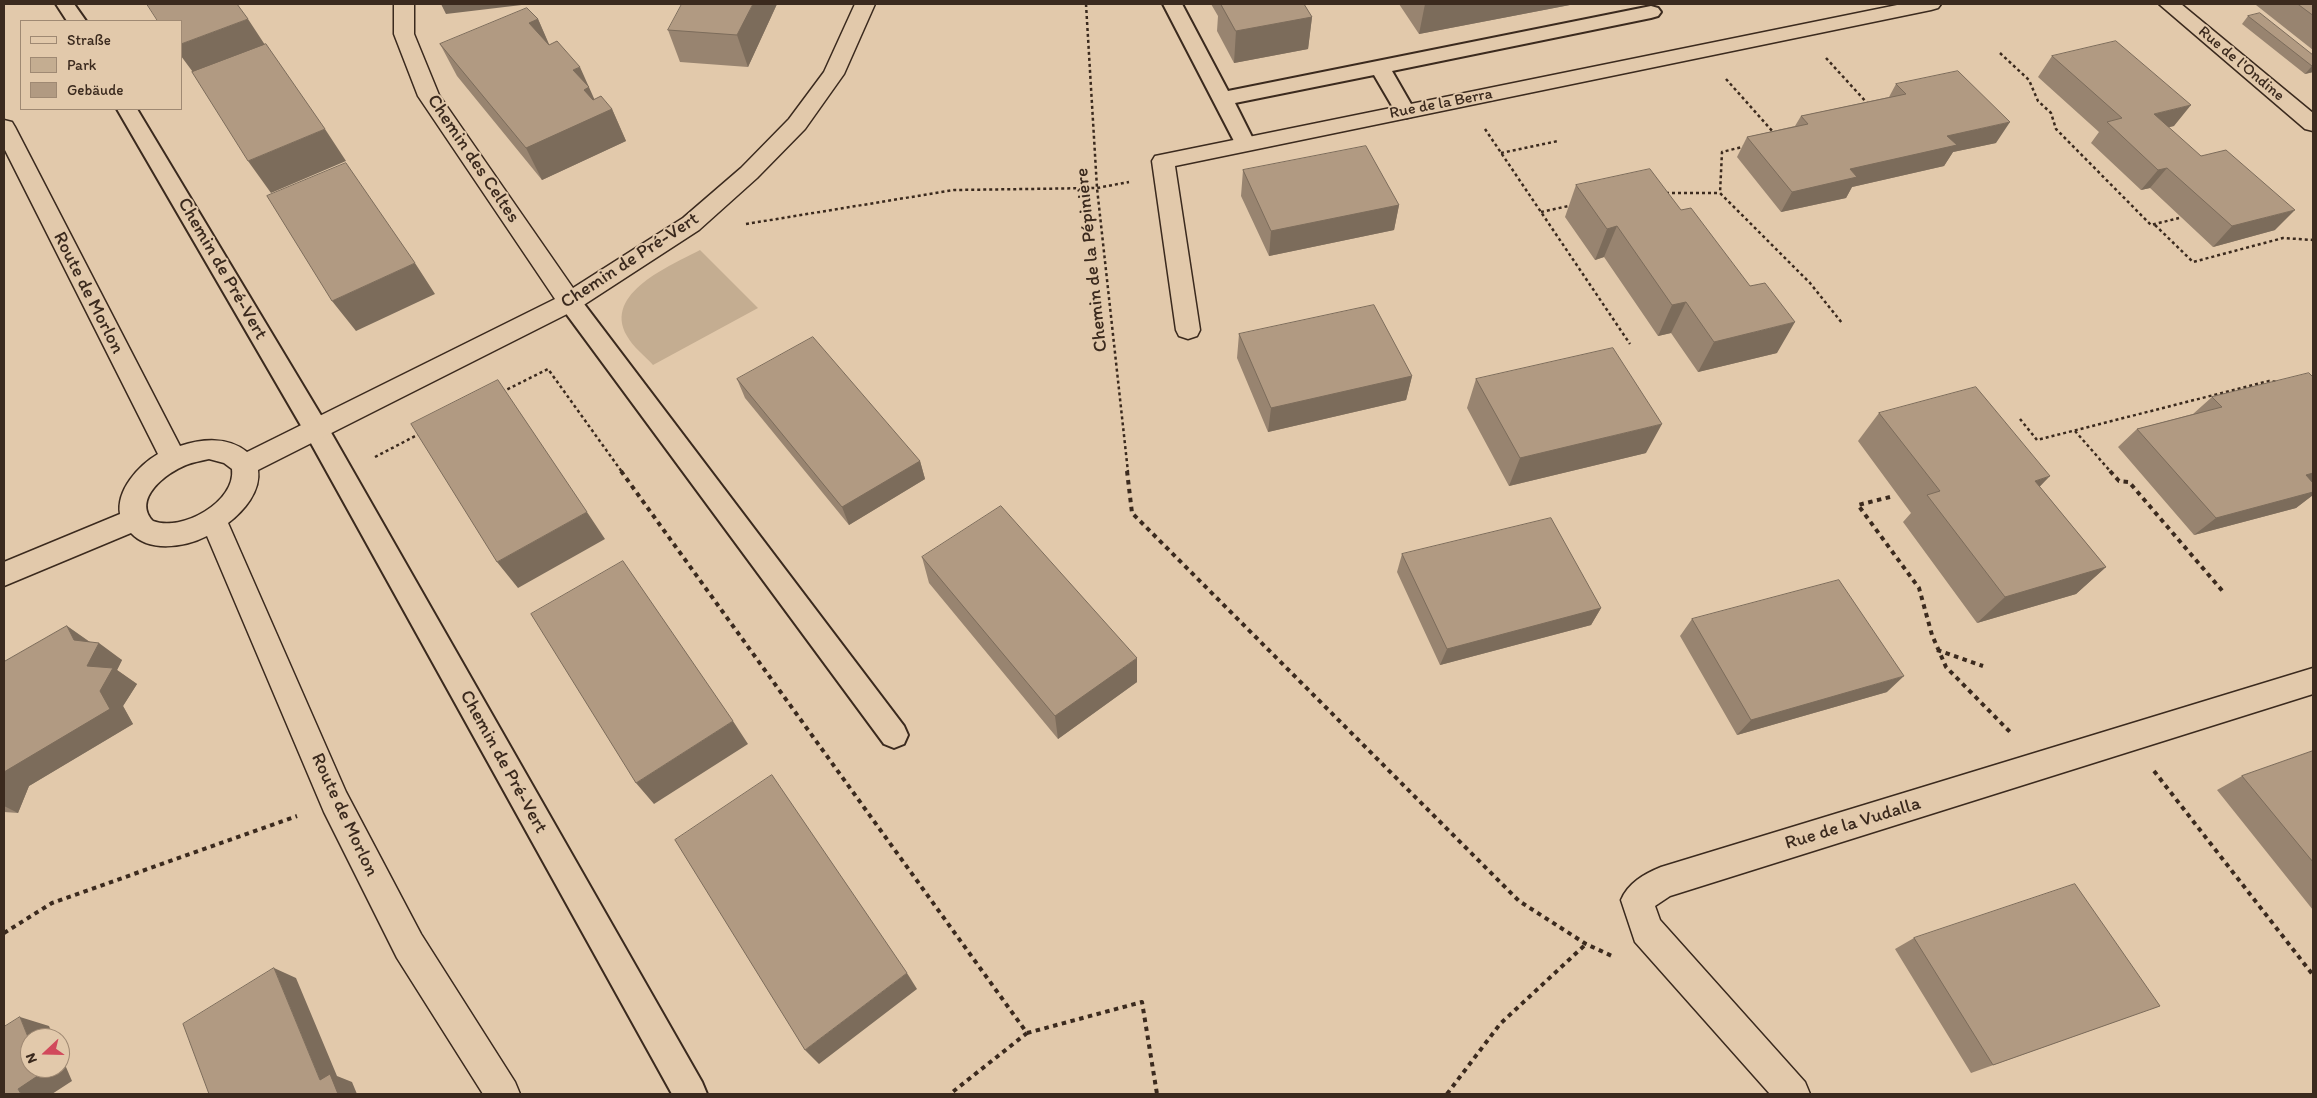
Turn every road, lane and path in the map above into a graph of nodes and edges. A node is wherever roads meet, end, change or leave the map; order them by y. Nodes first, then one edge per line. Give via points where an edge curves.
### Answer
1 (65, 4) edge
2 (404, 4) edge
3 (865, 4) edge
4 (1086, 4) edge
5 (1173, 4) edge
6 (1931, 4) edge
7 (2169, 4) edge
8 (1881, 8) edge
9 (1652, 12) dead end
10 (75, 20) edge
11 (2000, 53) dead end
12 (1826, 58) dead end
13 (1380, 68) junction
14 (1723, 76) dead end
15 (1223, 99) junction
16 (1873, 109) edge
17 (128, 110) edge
18 (1405, 111) junction
19 (2313, 124) edge
20 (4, 127) edge
21 (1484, 129) dead end
22 (1781, 131) edge
23 (1772, 133) junction
24 (1777, 139) edge
25 (1558, 141) dead end
26 (1245, 144) junction
27 (1749, 146) dead end
28 (1501, 154) junction
29 (1097, 188) junction
30 (1657, 192) edge
31 (1720, 193) junction
32 (1576, 204) dead end
33 (1541, 212) junction
34 (2179, 218) dead end
35 (744, 225) dead end
36 (2154, 225) junction
37 (2313, 240) edge
38 (570, 302) junction
39 (1842, 323) dead end
40 (1188, 330) dead end
41 (1630, 344) dead end
42 (2278, 382) edge
43 (496, 395) edge
44 (2020, 419) dead end
45 (316, 429) junction
46 (428, 430) edge
47 (2076, 431) junction
48 (173, 458) junction
49 (244, 465) junction
50 (341, 474) junction
51 (1890, 497) dead end
52 (134, 520) junction
53 (214, 521) junction
54 (4, 574) edge
55 (2225, 594) dead end
56 (1937, 650) junction
57 (1984, 666) dead end
58 (2313, 681) edge
59 (894, 735) dead end
60 (2038, 767) junction
61 (2154, 770) dead end
62 (335, 802) junction
63 (4, 934) edge
64 (1586, 944) junction
65 (1620, 960) dead end
66 (2313, 975) edge
67 (1027, 1033) junction
68 (504, 1094) edge
69 (690, 1094) edge
70 (950, 1094) edge
71 (1157, 1094) edge
72 (1447, 1094) edge
73 (1793, 1094) edge

1 - 10 lane
2 - 38 street, Chemin des Celtes via 404,34 429,96
3 - 38 street, Chemin de Pré-Vert via 834,74 797,124 749,173 691,224
4 - 29 path, Chemin de la Pépinière
5 - 15 lane
6 - 8 street, Rue de la Berra
7 - 19 street, Rue de l'Ondine
8 - 18 street, Rue de la Berra
9 - 13 lane
11 - 36 path via 2029,80 2038,101 2051,114 2056,129
12 - 16 path
13 - 15 lane
13 - 18 lane
14 - 23 path
15 - 26 lane
17 - 45 lane, Chemin de Pré-Vert
18 - 26 street, Rue de la Berra
20 - 48 street, Route de Morlon
21 - 28 path
22 - 23 path
23 - 24 path
25 - 28 path
26 - 40 street, Rue de la Berra via 1163,160
27 - 31 path via 1722,152
28 - 33 path
29 - 35 path via 954,190
29 - 64 path, Chemin de la Pépinière via 1132,513 1518,901
30 - 31 path
31 - 39 path via 1810,283
32 - 33 path
33 - 41 path
34 - 36 path
36 - 37 path via 2193,262 2283,238
38 - 45 street, Chemin de Pré-Vert
38 - 59 lane
42 - 47 path via 2269,381
43 - 67 path via 548,368
44 - 47 path via 2038,440
45 - 49 street, Chemin de Pré-Vert
45 - 50 lane, Chemin de Pré-Vert
46 - 50 path
47 - 55 path via 2119,481 2129,482
48 - 49 street via 208,449 224,450
48 - 52 street via 158,467 136,494 131,507
49 - 53 street via 244,487 227,511
50 - 69 lane, Chemin de Pré-Vert
51 - 56 path via 1858,505 1919,588
52 - 53 street via 143,529 157,535 175,535
52 - 54 street
53 - 62 street, Route de Morlon
56 - 57 path
56 - 60 path via 1946,668 2005,727
58 - 60 street, Rue de la Vudalla
60 - 73 street, Rue de la Vudalla via 1660,883 1637,900 1647,930
61 - 66 path
62 - 63 path via 52,903
62 - 68 street, Route de Morlon via 409,946
64 - 65 path
64 - 72 path via 1500,1024
67 - 70 path
67 - 71 path via 1142,1002

